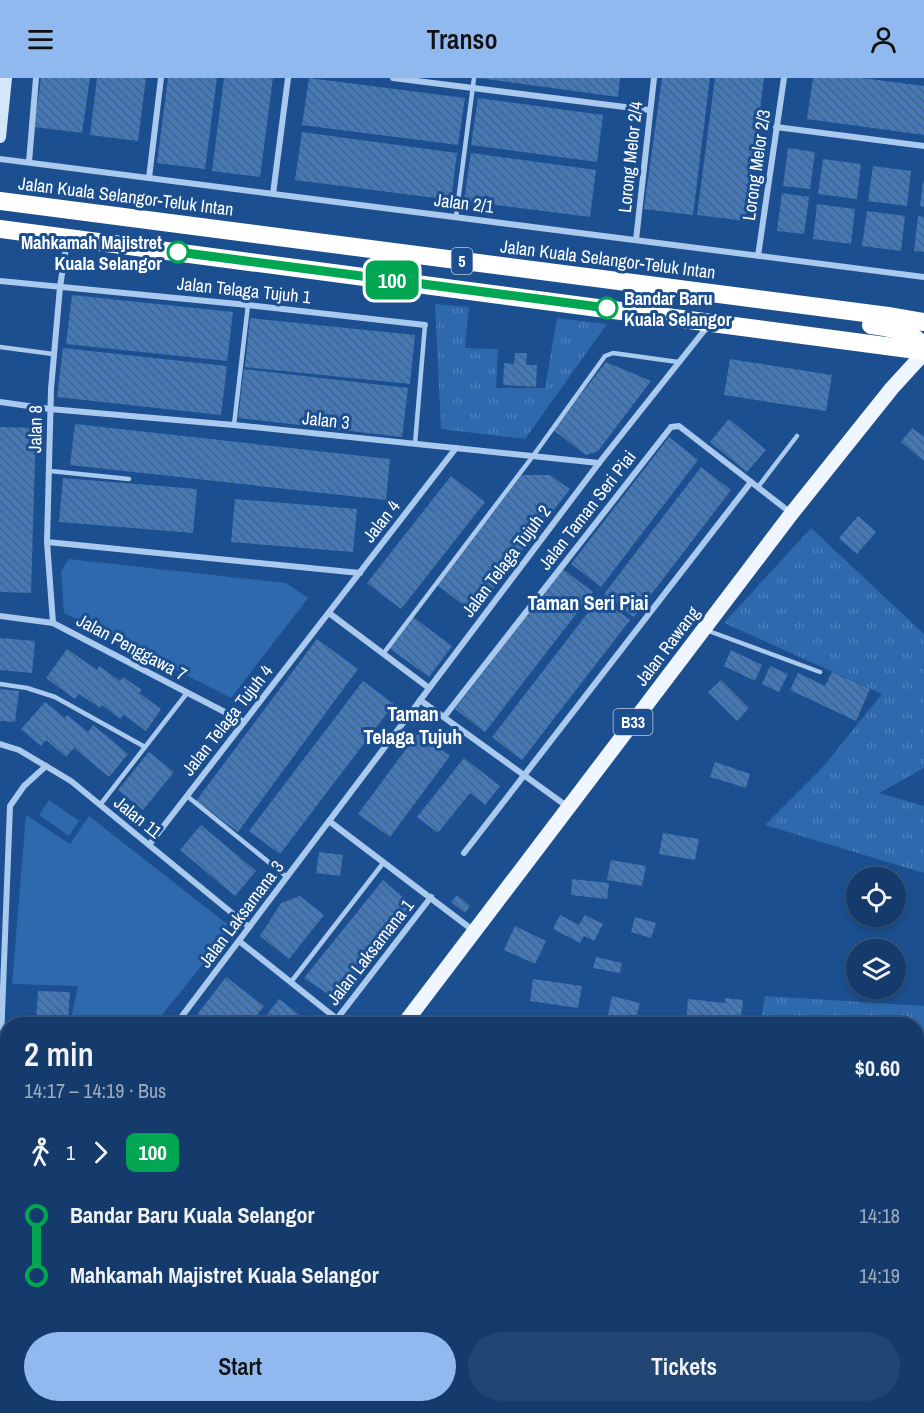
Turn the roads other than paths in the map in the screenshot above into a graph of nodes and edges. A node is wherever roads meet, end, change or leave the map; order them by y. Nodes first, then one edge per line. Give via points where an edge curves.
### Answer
1 (6, 78) edge
2 (36, 78) edge
3 (161, 78) edge
4 (288, 78) edge
5 (393, 78) edge
6 (474, 78) edge
7 (654, 78) edge
8 (784, 78) edge
9 (473, 88) junction
10 (649, 110) junction
11 (776, 127) junction
12 (0, 137) edge
13 (924, 146) edge
14 (0, 159) edge
15 (28, 162) junction
16 (148, 178) junction
17 (273, 194) junction
18 (0, 201) edge
19 (456, 218) junction
20 (0, 229) edge
21 (67, 237) junction
22 (636, 240) junction
23 (758, 256) junction
24 (924, 277) edge
25 (0, 281) edge
26 (60, 287) junction
27 (776, 302) junction
28 (248, 304) junction
29 (711, 321) junction
30 (924, 322) edge
31 (425, 325) joint
32 (0, 347) edge
33 (924, 351) edge
34 (53, 354) junction
35 (678, 362) junction
36 (0, 402) edge
37 (50, 409) junction
38 (234, 425) junction
39 (797, 436) dead end
40 (415, 444) junction
41 (456, 448) junction
42 (533, 456) junction
43 (599, 463) junction
44 (50, 471) junction
45 (129, 479) dead end
46 (751, 482) junction
47 (758, 487) junction
48 (792, 513) junction
49 (47, 542) junction
50 (360, 573) junction
51 (329, 613) junction
52 (0, 616) edge
53 (53, 623) junction
54 (704, 629) junction
55 (383, 654) junction
56 (820, 672) dead end
57 (0, 684) edge
58 (429, 688) junction
59 (186, 693) junction
60 (420, 700) junction
61 (444, 717) junction
62 (244, 722) junction
63 (0, 744) edge
64 (145, 747) junction
65 (46, 766) junction
66 (524, 775) junction
67 (187, 796) junction
68 (100, 805) junction
69 (569, 808) junction
70 (329, 820) junction
71 (149, 845) junction
72 (464, 854) dead end
73 (384, 862) junction
74 (287, 876) junction
75 (430, 897) junction
76 (249, 927) junction
77 (475, 931) junction
78 (239, 941) junction
79 (291, 982) junction
80 (4, 1017) edge
81 (181, 1017) edge
82 (330, 1017) edge
83 (339, 1017) edge
84 (409, 1017) edge

1 - 12 street
2 - 15 street
3 - 16 street
4 - 17 street
5 - 9 street
6 - 9 lane
7 - 10 street, Lorong Melor 2/4
8 - 11 street, Lorong Melor 2/3
9 - 10 street
9 - 19 lane
10 - 22 street, Lorong Melor 2/4
11 - 13 street
11 - 23 street, Lorong Melor 2/3
14 - 15 street, Jalan 2/1
15 - 16 street, Jalan 2/1
16 - 17 street, Jalan 2/1
17 - 19 street, Jalan 2/1
18 - 27 highway, Jalan Kuala Selangor-Teluk Intan / 5
19 - 22 street, Jalan 2/1
20 - 21 highway, 5
21 - 26 street, Jalan 8
21 - 29 highway, 5
22 - 23 street, Jalan 2/1
23 - 24 street, Jalan 2/1
25 - 26 street, Jalan Telaga Tujuh 1
26 - 28 street, Jalan Telaga Tujuh 1
26 - 34 street, Jalan 8
27 - 30 highway, Jalan Kuala Selangor-Teluk Intan / 5
27 - 33 highway via 840,321 890,328 919,341
28 - 31 street, Jalan Telaga Tujuh 1
28 - 38 lane
29 - 33 highway, 5
29 - 35 street, Jalan Telaga Tujuh 2
31 - 40 lane
32 - 34 lane
33 - 48 main road, Jalan Rawang / B33
34 - 37 street, Jalan 8
35 - 42 lane via 613,353 605,356
35 - 43 street, Jalan Telaga Tujuh 2
36 - 37 street, Jalan 3
37 - 38 street, Jalan 3
37 - 44 street, Jalan 8
38 - 40 street, Jalan 3
39 - 47 lane
40 - 41 street, Jalan 3
41 - 42 street, Jalan 3
41 - 50 street, Jalan 4
42 - 43 street, Jalan 3
42 - 55 lane
43 - 58 street, Jalan Telaga Tujuh 2
44 - 45 lane
44 - 49 street, Jalan 8
46 - 47 street, Jalan Taman Seri Piai
46 - 61 street, Jalan Taman Seri Piai via 679,426 671,427
46 - 66 street
47 - 48 street, Jalan Taman Seri Piai
48 - 54 main road, Jalan Rawang / B33
49 - 50 street
49 - 53 street, Jalan 8
50 - 51 street, Jalan 4
51 - 55 street
51 - 62 street, Jalan Telaga Tujuh 4
52 - 53 street, Jalan Penggawa 7
53 - 59 street, Jalan Penggawa 7
54 - 56 lane
54 - 69 main road, Jalan Rawang / B33
55 - 58 street
57 - 64 lane via 55,697
58 - 60 street, Jalan Telaga Tujuh 2
59 - 62 street, Jalan Penggawa 7
59 - 64 lane
60 - 61 street
60 - 70 street, Jalan Telaga Tujuh 2
61 - 66 street
62 - 67 street, Jalan Telaga Tujuh 4
63 - 65 street, Jalan 11 via 20,750
64 - 68 lane
65 - 68 street, Jalan 11
65 - 80 street via 10,806
66 - 69 street
66 - 72 street
67 - 71 street, Jalan Telaga Tujuh 4
67 - 74 lane
68 - 71 street, Jalan 11
69 - 77 main road, Jalan Rawang / B33
70 - 73 street
70 - 74 street, Jalan Laksamana 3
71 - 76 street, Jalan 11
73 - 75 street
73 - 79 lane
74 - 76 street, Jalan Laksamana 3
75 - 77 street
75 - 83 street, Jalan Laksamana 1
76 - 78 street, Jalan Laksamana 3
77 - 84 main road, Jalan Rawang / B33
78 - 79 street
78 - 81 street, Jalan Laksamana 3
79 - 82 street

